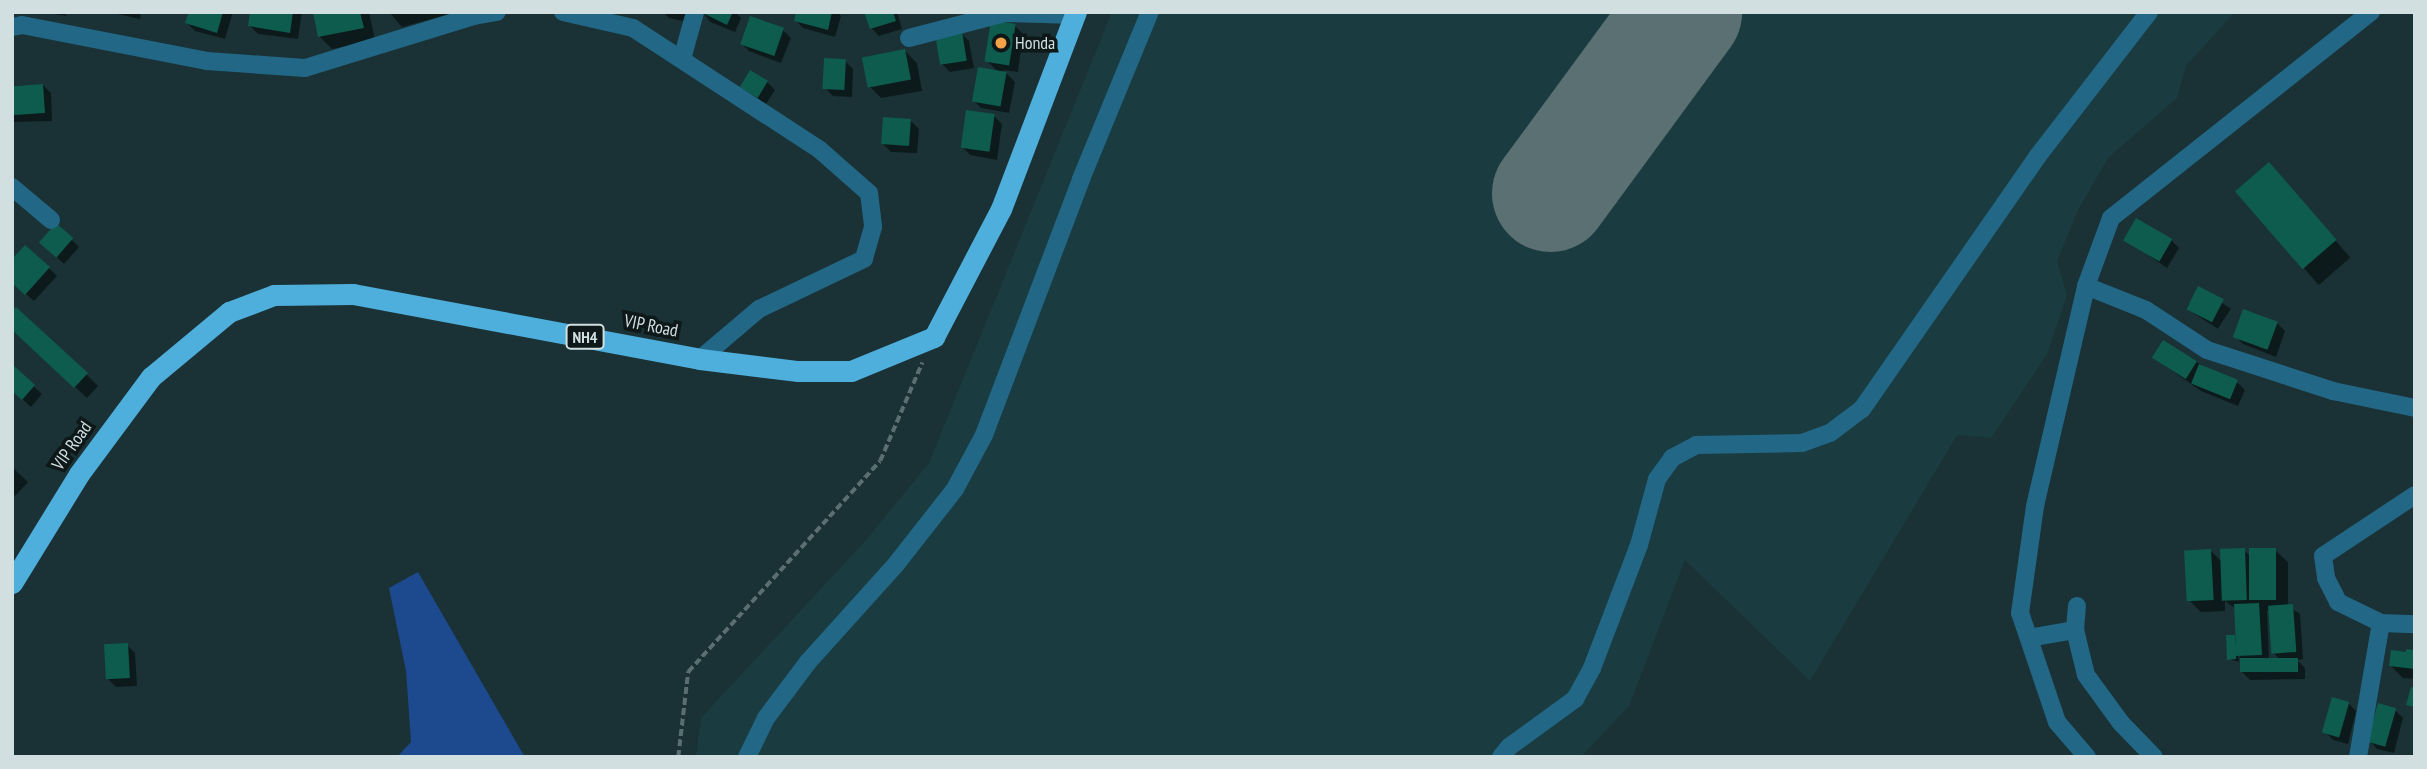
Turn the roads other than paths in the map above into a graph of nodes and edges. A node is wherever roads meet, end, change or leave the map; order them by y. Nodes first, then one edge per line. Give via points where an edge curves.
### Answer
1 (497, 12) edge
2 (564, 12) edge
3 (695, 12) edge
4 (1005, 12) edge
5 (1150, 12) edge
6 (2149, 12) edge
7 (2371, 12) edge
8 (474, 14) edge
9 (1076, 14) edge
10 (12, 27) edge
11 (909, 38) dead end
12 (682, 59) junction
13 (12, 187) edge
14 (51, 220) dead end
15 (2086, 286) junction
16 (700, 359) junction
17 (2415, 408) edge
18 (2415, 495) edge
19 (12, 583) edge
20 (2077, 606) dead end
21 (2381, 623) junction
22 (2415, 624) edge
23 (2075, 630) junction
24 (2029, 638) junction
25 (747, 757) edge
26 (1501, 757) edge
27 (2087, 757) edge
28 (2154, 757) edge
29 (2358, 757) edge

1 - 8 street
2 - 12 street via 634,29
3 - 12 street
4 - 9 street
4 - 11 street
5 - 25 street via 984,435 955,489 897,563 808,662 765,719
6 - 26 street via 2037,157 1862,409 1830,433 1802,443 1696,445 1672,458 1657,478 1639,545 1592,668 1575,699
7 - 15 street via 2111,218
8 - 10 street via 305,68 207,61 22,25
9 - 16 highway, VIP Road / NH4 via 1001,209 933,337 850,371 798,371
12 - 16 street via 820,150 869,193 873,227 864,259 759,309
13 - 14 street
15 - 17 street via 2146,310 2207,350 2333,391
15 - 24 street via 2035,506 2020,613
16 - 19 highway, VIP Road / NH4 via 353,294 274,295 229,312 151,377 79,474
18 - 21 street via 2322,556 2337,602
20 - 23 street
21 - 22 street
21 - 29 street
23 - 24 street
23 - 28 street via 2086,675 2121,723
24 - 27 street via 2057,722

